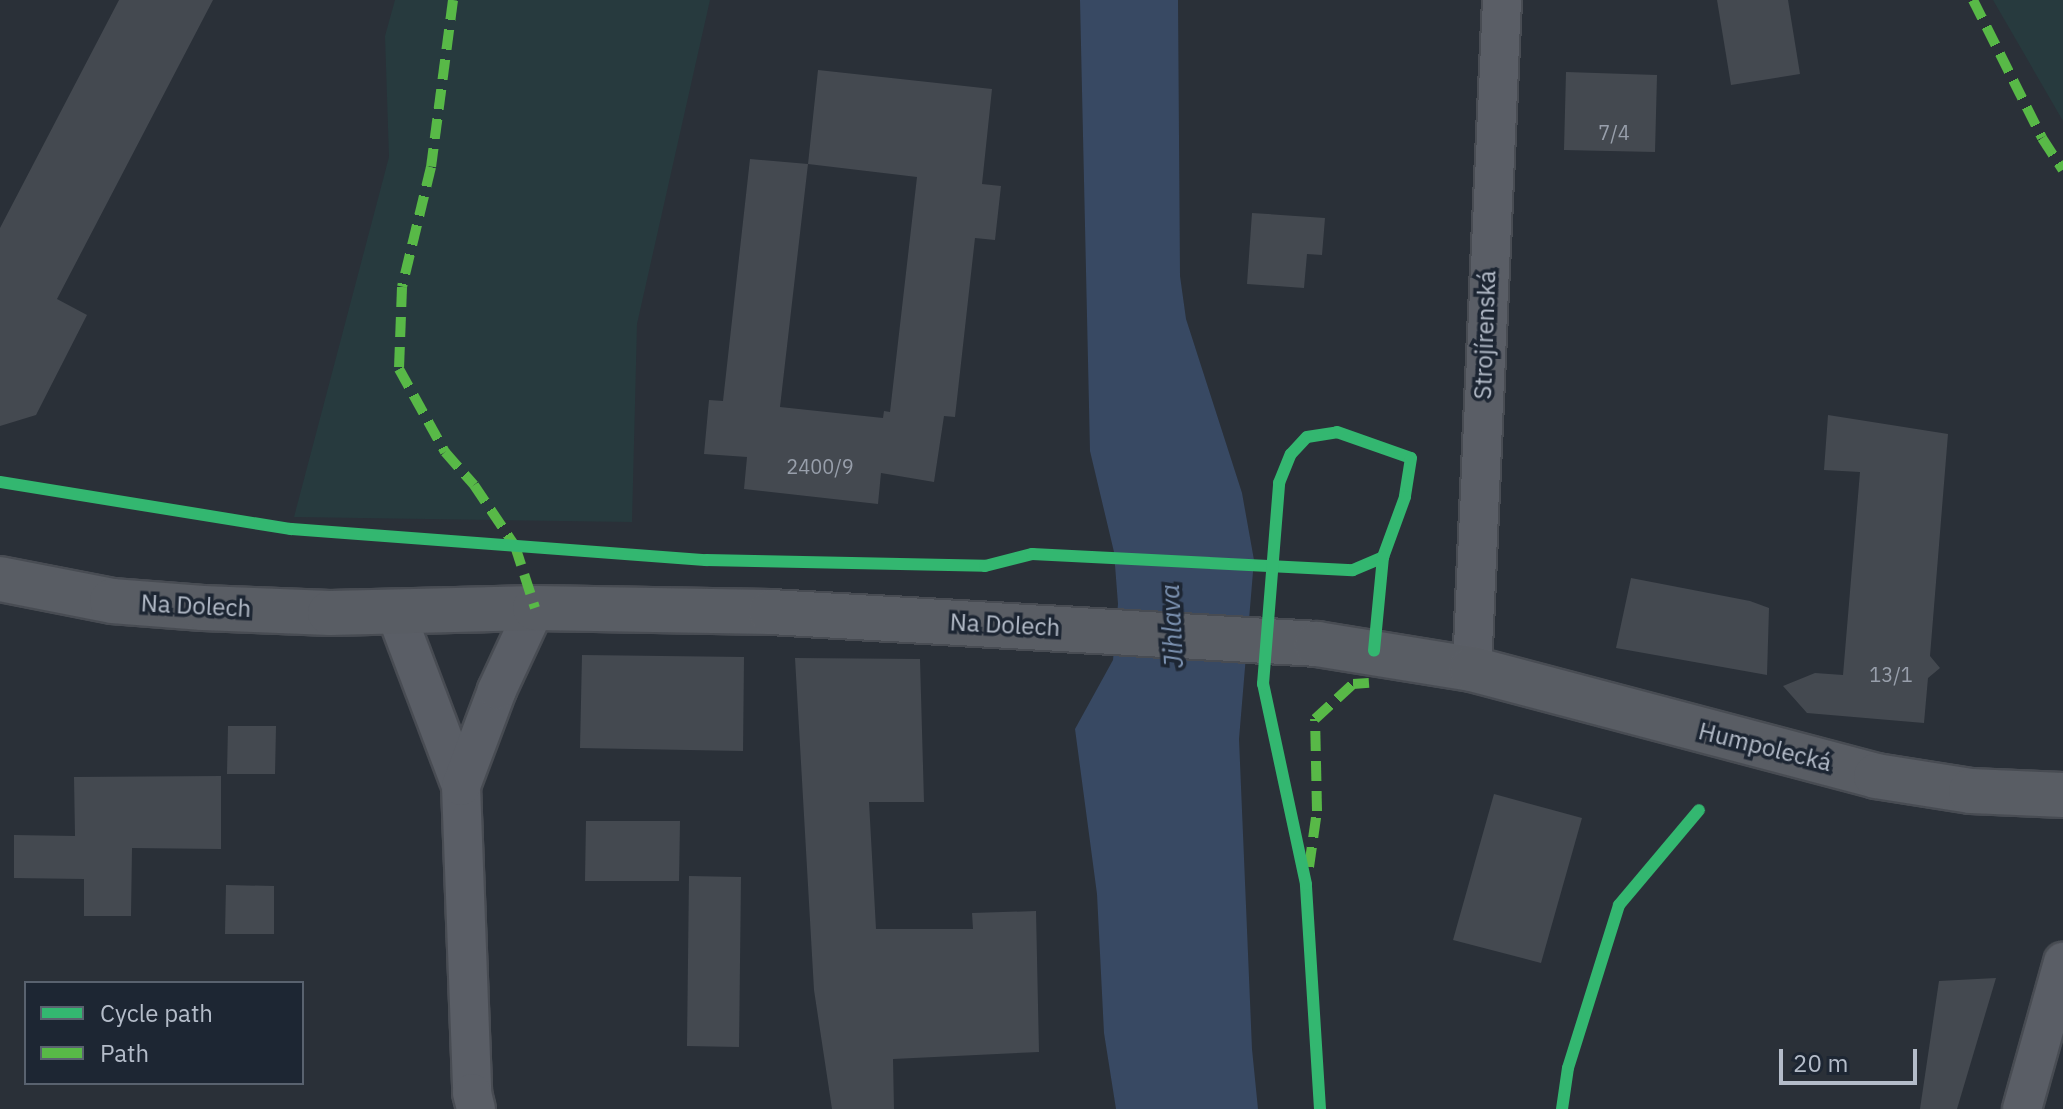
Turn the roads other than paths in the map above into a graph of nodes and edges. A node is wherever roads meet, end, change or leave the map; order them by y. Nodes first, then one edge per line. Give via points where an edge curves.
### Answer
1 (1502, 0) edge
2 (0, 579) edge
3 (535, 608) junction
4 (395, 611) junction
5 (1472, 669) junction
6 (461, 786) junction
7 (2063, 795) edge
8 (2063, 962) edge
9 (476, 1109) edge
10 (2022, 1109) edge

1 - 5 street, Strojírenská
2 - 4 main road, Na Dolech via 112,601 330,613
3 - 4 main road, Na Dolech
3 - 5 main road, Na Dolech via 771,612 1317,644
3 - 6 street
4 - 6 street
5 - 7 main road, Humpolecká via 1876,776 1971,791
6 - 9 street
8 - 10 street

